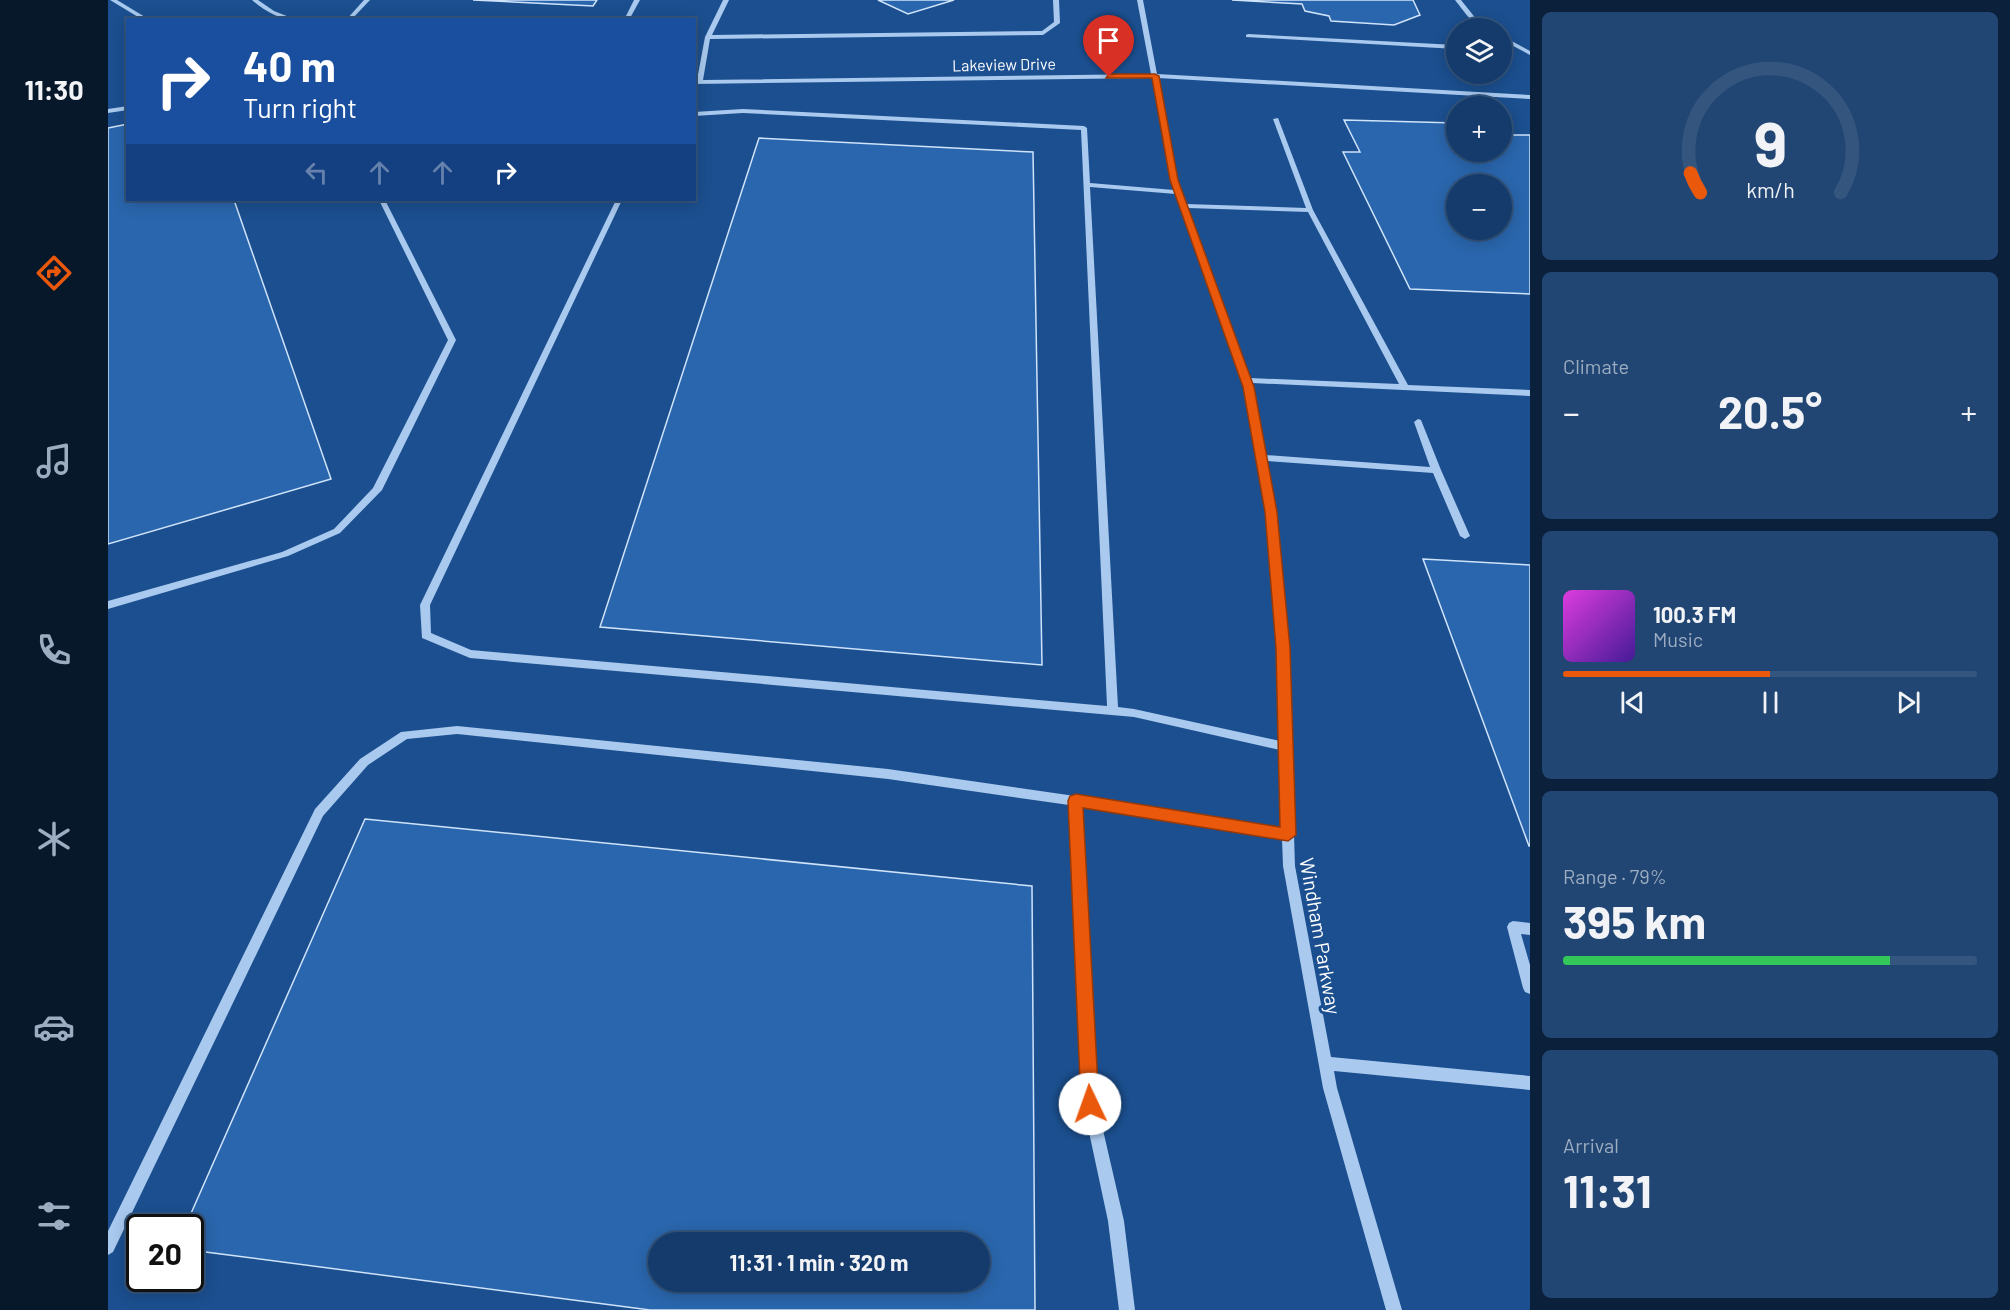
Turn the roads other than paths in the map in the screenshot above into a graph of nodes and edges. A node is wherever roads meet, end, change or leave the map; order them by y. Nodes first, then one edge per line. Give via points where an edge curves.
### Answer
1 (113, 0) edge
2 (255, 0) edge
3 (368, 0) edge
4 (637, 0) edge
5 (726, 0) edge
6 (1056, 0) edge
7 (1140, 0) edge
8 (1458, 0) edge
9 (144, 18) edge
10 (289, 18) edge
11 (350, 18) edge
12 (627, 18) edge
13 (1473, 18) edge
14 (1248, 36) dead end
15 (708, 37) junction
16 (1512, 44) edge
17 (1446, 46) edge
18 (1512, 50) edge
19 (1528, 52) edge
20 (1155, 76) junction
21 (697, 82) edge
22 (1530, 98) edge
23 (126, 108) edge
24 (108, 111) edge
25 (696, 114) edge
26 (1276, 119) dead end
27 (1087, 185) junction
28 (1178, 192) junction
29 (382, 201) edge
30 (619, 201) edge
31 (1183, 206) junction
32 (1310, 210) junction
33 (1246, 380) junction
34 (1404, 386) junction
35 (1530, 393) edge
36 (1418, 422) dead end
37 (1261, 458) junction
38 (1436, 470) junction
39 (1465, 536) dead end
40 (108, 605) edge
41 (1113, 711) junction
42 (1286, 747) junction
43 (1076, 801) junction
44 (1288, 835) junction
45 (1530, 929) edge
46 (1530, 988) edge
47 (1325, 1063) junction
48 (1530, 1083) edge
49 (108, 1247) edge
50 (1127, 1310) edge
51 (1394, 1310) edge

1 - 9 street
2 - 10 street
3 - 11 street
4 - 12 street
5 - 15 street
6 - 15 street via 1057,23 1043,33
7 - 20 street, Windham Parkway
8 - 13 street
14 - 17 street
15 - 21 street
16 - 19 street
18 - 19 street
20 - 21 street, Lakeview Drive
20 - 22 street, Lakeview Drive
20 - 28 street, Windham Parkway
23 - 24 street
25 - 27 street via 743,111 1084,128
26 - 32 street
27 - 28 street
27 - 41 street
28 - 31 street, Windham Parkway
29 - 40 street via 452,340 377,490 337,531 285,554
30 - 41 street via 425,605 426,635 470,654
31 - 32 street
31 - 33 street, Windham Parkway
32 - 34 street
33 - 34 street
33 - 37 street, Windham Parkway
34 - 35 street
36 - 38 street
37 - 38 street
37 - 42 street, Windham Parkway via 1271,512 1283,648
38 - 39 street
41 - 42 street
42 - 44 street, Windham Parkway
43 - 44 street
43 - 49 street via 888,774 457,730 405,735 364,762 319,813
43 - 50 street via 1090,1104 1116,1221
44 - 47 street, Windham Parkway via 1289,866
45 - 46 street via 1513,927
47 - 48 street
47 - 51 street, Windham Parkway

